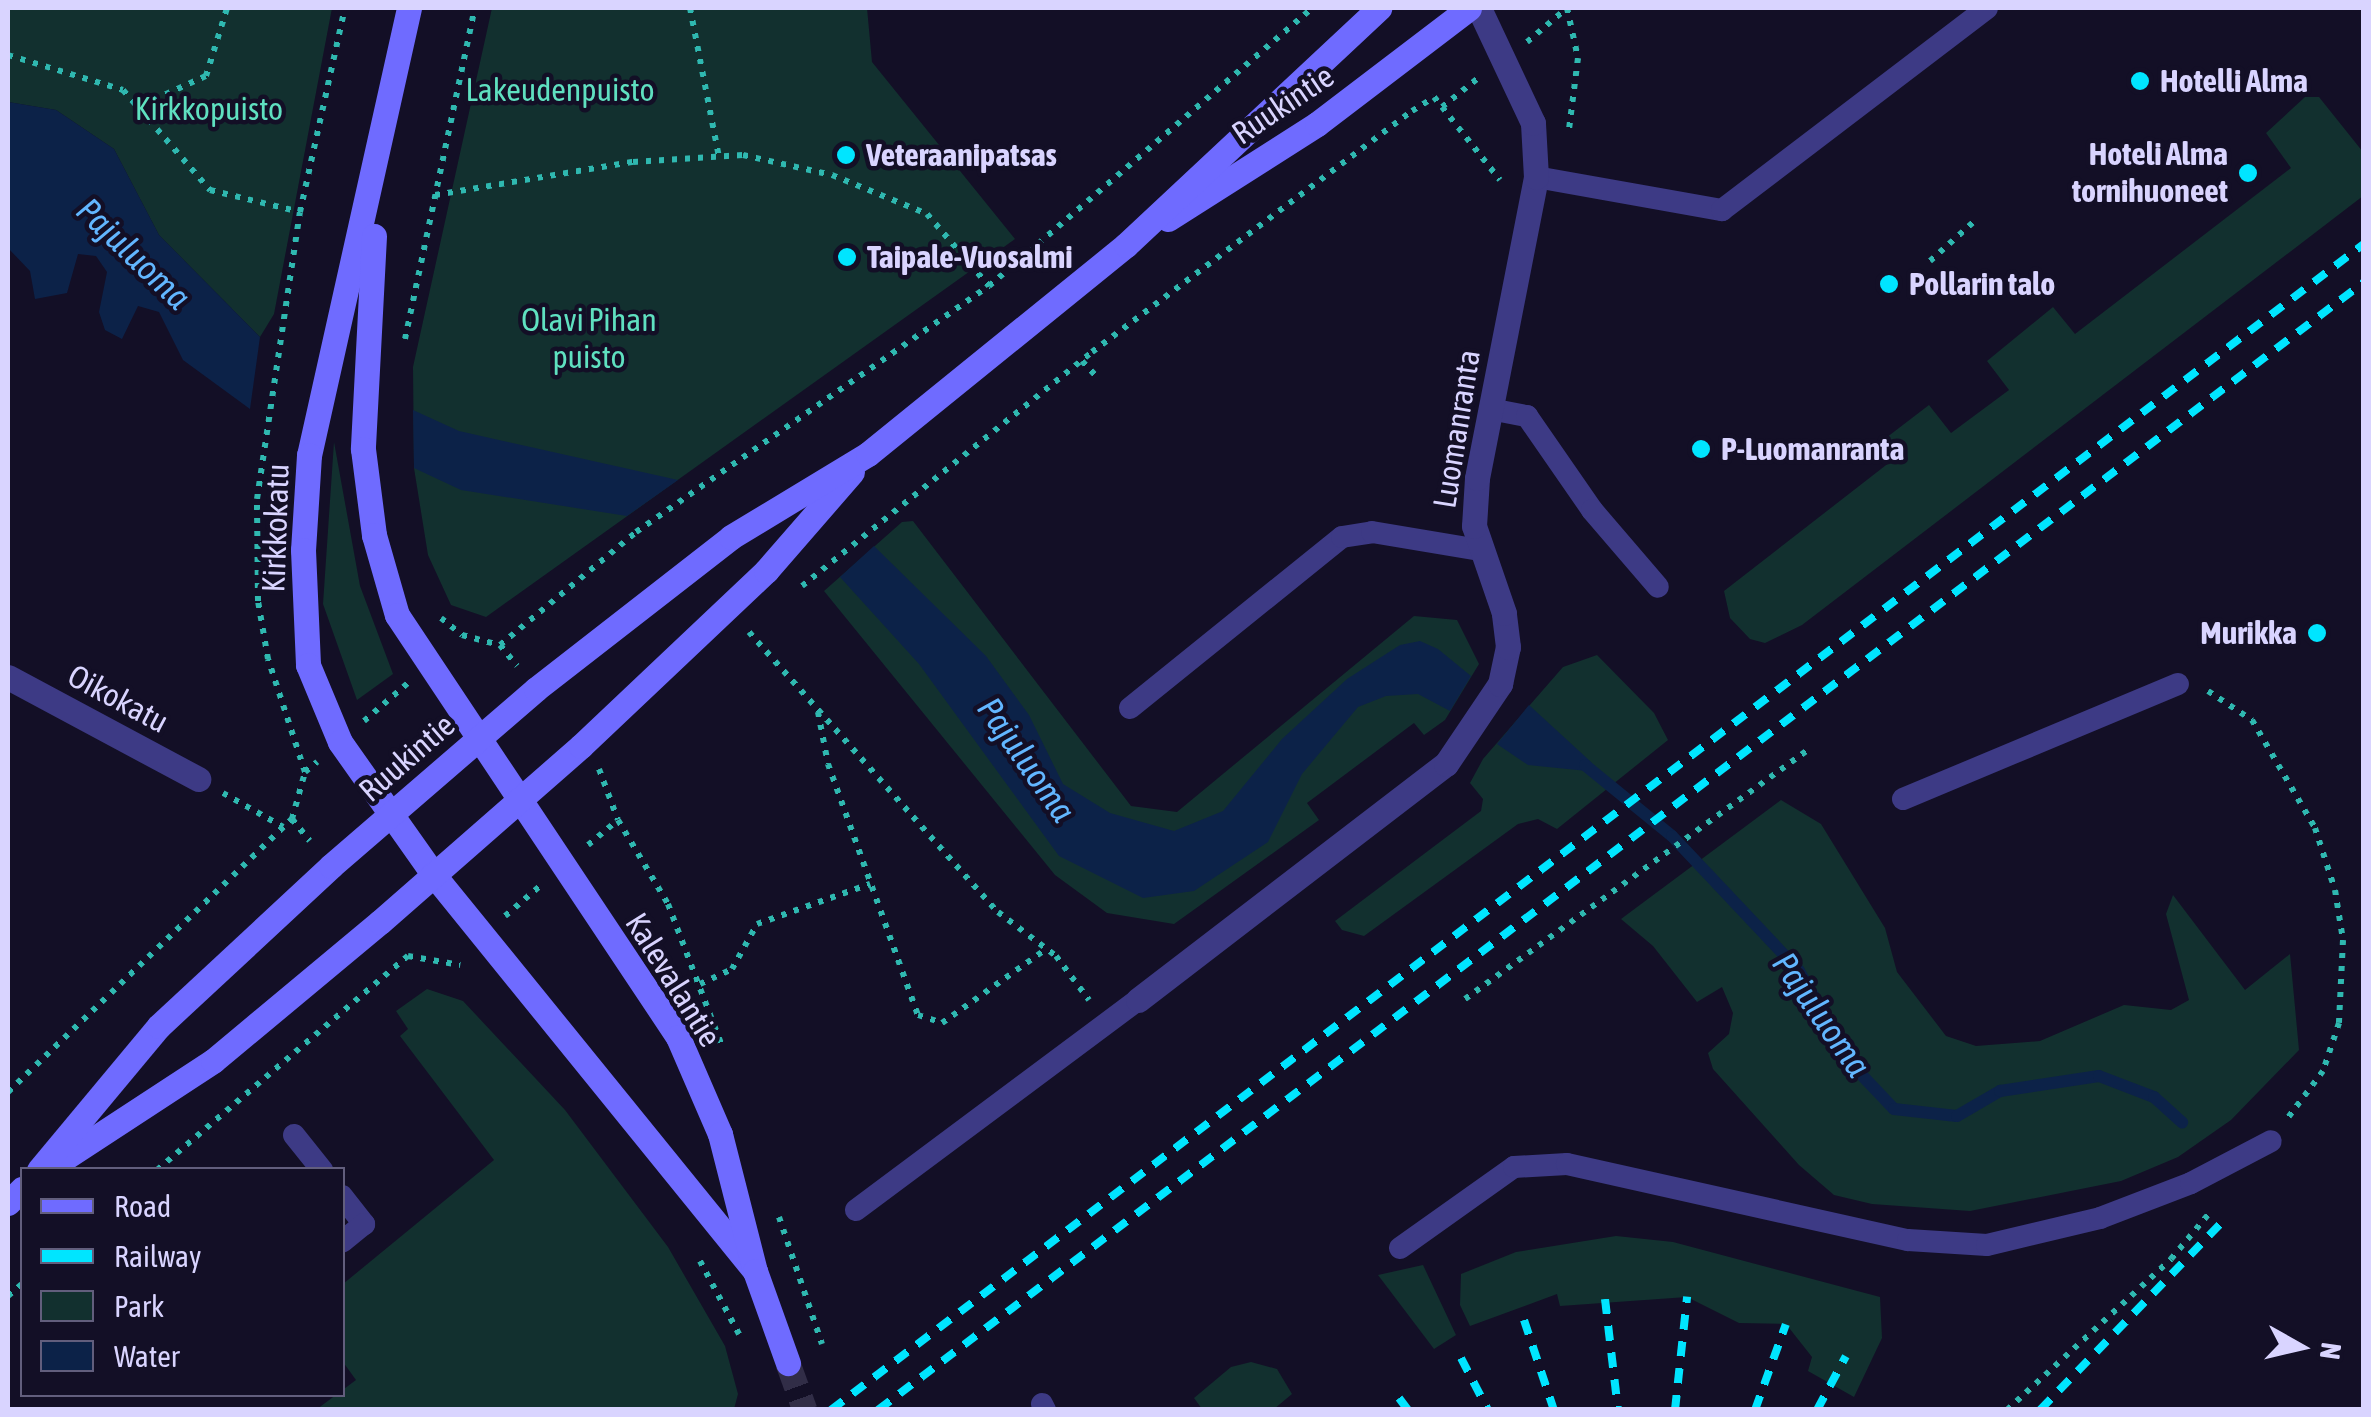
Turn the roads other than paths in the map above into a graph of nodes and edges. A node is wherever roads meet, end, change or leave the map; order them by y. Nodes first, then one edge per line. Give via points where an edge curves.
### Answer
1 (410, 8) edge
2 (1378, 8) edge
3 (1469, 8) edge
4 (1479, 8) edge
5 (1987, 8) edge
6 (381, 156) junction
7 (1540, 177) junction
8 (1126, 246) junction
9 (1490, 409) junction
10 (868, 454) junction
11 (1480, 550) junction
12 (1658, 586) dead end
13 (8, 677) edge
14 (2178, 684) road end
15 (1130, 708) dead end
16 (480, 737) junction
17 (198, 779) road end
18 (517, 799) junction
19 (1903, 799) dead end
20 (391, 815) junction
21 (432, 874) junction
22 (1138, 1000) joint
23 (294, 1134) dead end
24 (2270, 1141) road end
25 (42, 1167) edge
26 (52, 1167) edge
27 (320, 1167) edge
28 (345, 1200) edge
29 (856, 1210) dead end
30 (345, 1240) edge
31 (1400, 1248) dead end
32 (755, 1271) junction
33 (788, 1362) tunnel mouth

1 - 6 main road, Kirkkokatu
2 - 8 main road, Ruukintie
3 - 8 main road, Ruukintie via 1317,124
4 - 7 street, Luomanranta via 1533,123
5 - 7 lane via 1722,210
6 - 16 main road, Kirkkokatu via 364,344 363,449 374,534 393,598 427,666
6 - 20 main road, Kirkkokatu via 309,455 303,550 308,665 340,742
7 - 9 street, Luomanranta
8 - 10 main road, Ruukintie
9 - 11 street, Luomanranta via 1476,478
9 - 12 lane via 1527,416 1592,510
10 - 16 main road, Ruukintie via 731,536
10 - 18 main road, Ruukintie via 766,571
11 - 15 lane via 1372,532 1342,537
11 - 22 street, Luomanranta via 1504,613 1508,647 1500,684 1470,736 1446,764
13 - 17 street, Oikokatu
14 - 19 lane
16 - 18 main road, Kirkkokatu
16 - 20 main road, Ruukintie
18 - 21 main road, Ruukintie
18 - 32 main road, Kalevalantie via 678,1037 720,1134
20 - 21 main road, Kirkkokatu
20 - 25 main road, Ruukintie via 159,1026
21 - 26 main road, Ruukintie via 213,1062
21 - 32 main road, Kalevalantie
22 - 29 lane
23 - 27 lane
24 - 31 lane via 2191,1183 2100,1218 1986,1245 1908,1240 1567,1164 1514,1167
28 - 30 lane via 364,1224
32 - 33 main road, Kalevalantie

